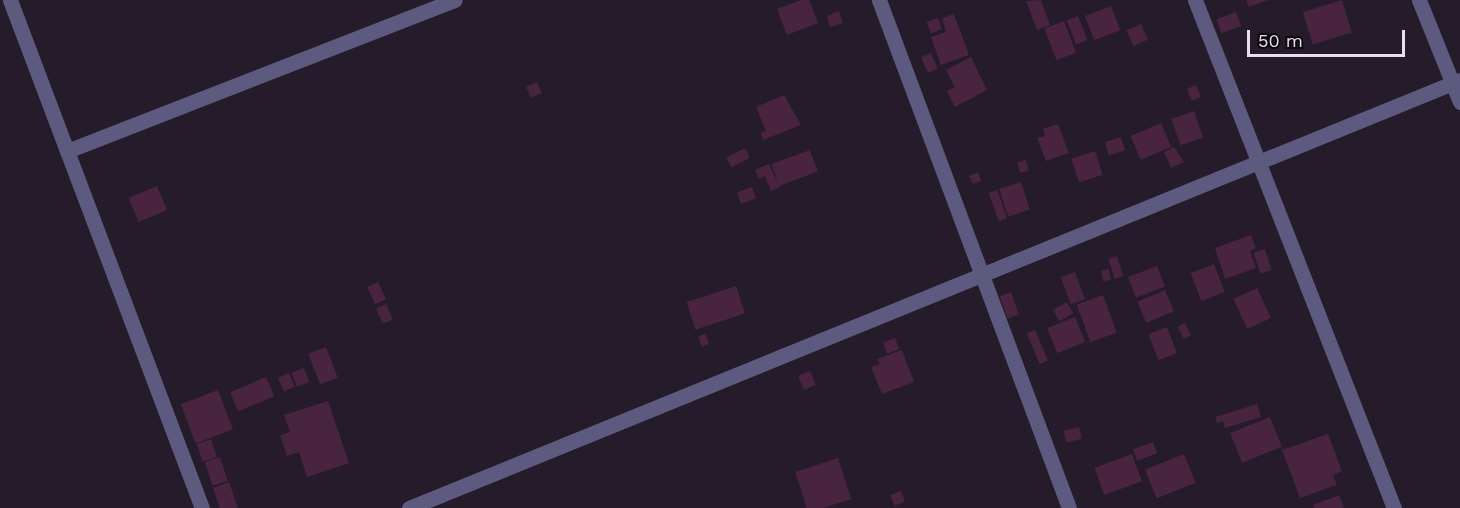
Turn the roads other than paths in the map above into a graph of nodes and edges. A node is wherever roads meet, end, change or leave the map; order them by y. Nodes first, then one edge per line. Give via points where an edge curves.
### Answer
1 (10, 0) edge
2 (455, 0) edge
3 (879, 0) edge
4 (1194, 0) edge
5 (1419, 0) edge
6 (1456, 81) edge
7 (1460, 102) edge
8 (67, 151) junction
9 (1258, 162) junction
10 (982, 274) junction
11 (202, 508) edge
12 (409, 508) edge
13 (1069, 508) edge
14 (1394, 508) edge

1 - 8 street
2 - 8 street
3 - 10 street
4 - 9 street
5 - 6 street
6 - 7 street
6 - 9 street
8 - 11 street
9 - 10 street
9 - 14 street
10 - 12 street
10 - 13 street

